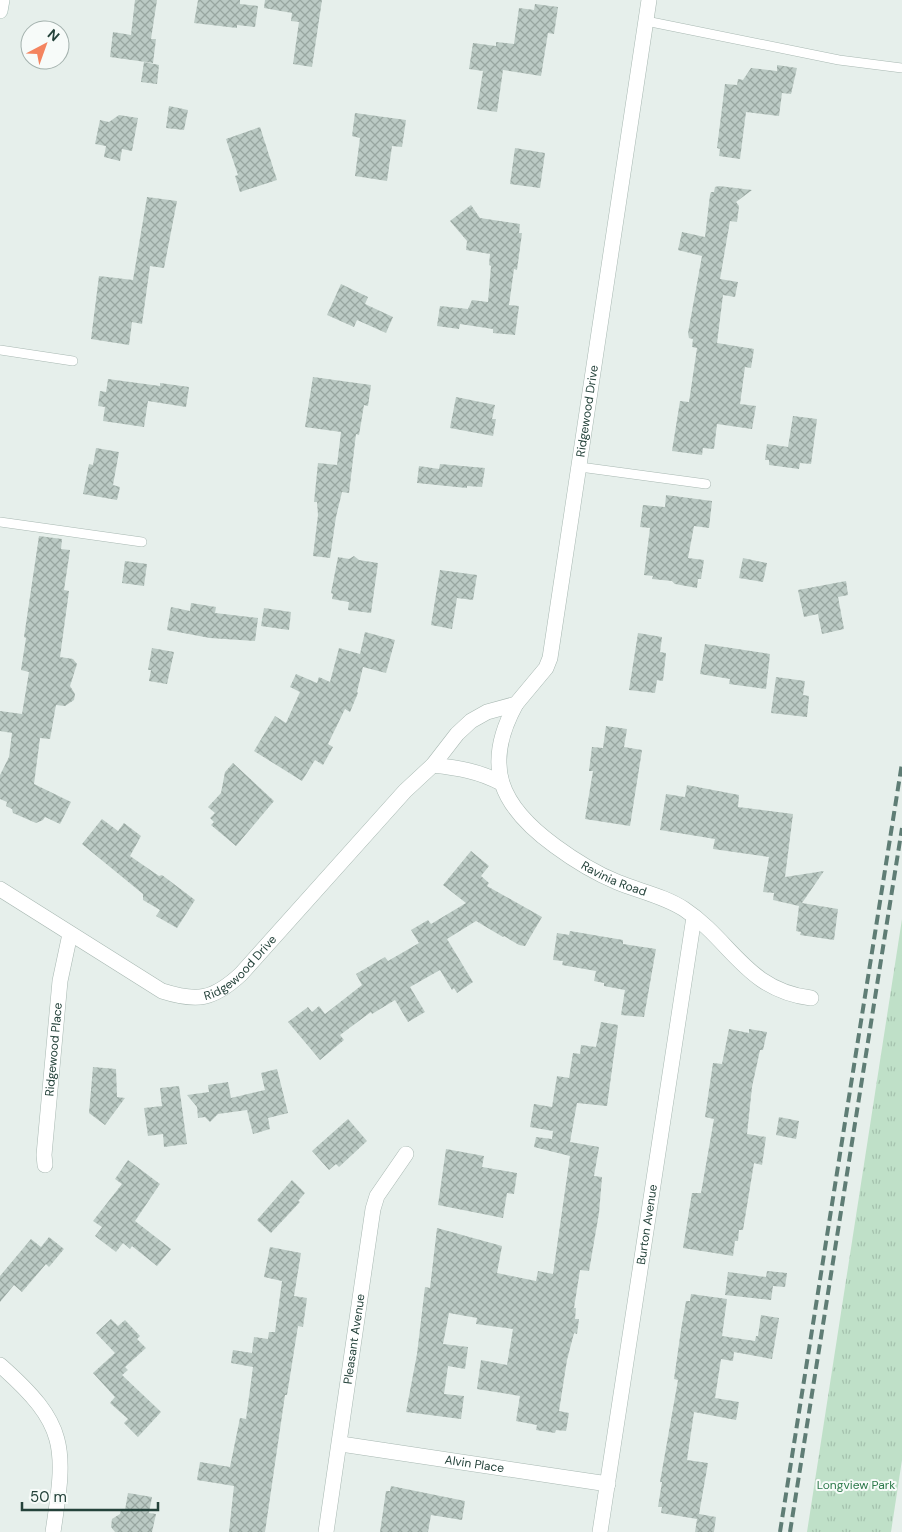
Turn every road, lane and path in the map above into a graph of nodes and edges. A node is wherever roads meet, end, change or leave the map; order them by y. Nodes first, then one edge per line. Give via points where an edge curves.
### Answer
1 (2, 0) edge
2 (648, 0) edge
3 (0, 11) edge
4 (646, 21) junction
5 (902, 68) edge
6 (0, 350) edge
7 (73, 361) dead end
8 (580, 467) junction
9 (706, 484) dead end
10 (0, 522) edge
11 (142, 542) dead end
12 (516, 704) junction
13 (433, 765) junction
14 (501, 783) junction
15 (0, 889) edge
16 (694, 917) junction
17 (70, 934) junction
18 (811, 998) dead end
19 (406, 1154) dead end
20 (45, 1165) dead end
21 (0, 1365) edge
22 (340, 1444) junction
23 (608, 1484) junction
24 (53, 1532) edge
25 (326, 1532) edge
26 (600, 1532) edge

1 - 3 street
2 - 4 street, Ridgewood Drive
4 - 5 lane via 839,60
4 - 8 street, Ridgewood Drive
6 - 7 lane
8 - 9 lane
8 - 12 street, Ridgewood Drive via 550,658 546,668
10 - 11 lane
12 - 13 street, Ridgewood Drive via 487,712 471,722 456,734
12 - 14 street, Ravinia Road via 500,747
13 - 14 street via 467,769
13 - 17 street, Ridgewood Drive via 405,790 241,974 216,994 199,998 162,991
14 - 16 street, Ravinia Road via 516,813 574,860 616,882 675,903
15 - 17 street, Ridgewood Drive
16 - 18 street, Ravinia Road via 764,983 792,996
16 - 23 street, Burton Avenue
17 - 20 street, Ridgewood Place via 60,981
19 - 22 street, Pleasant Avenue via 377,1196 373,1210
21 - 24 street via 42,1407 58,1439 61,1472
22 - 23 street, Alvin Place
22 - 25 street, Pleasant Avenue
23 - 26 street, Burton Avenue

